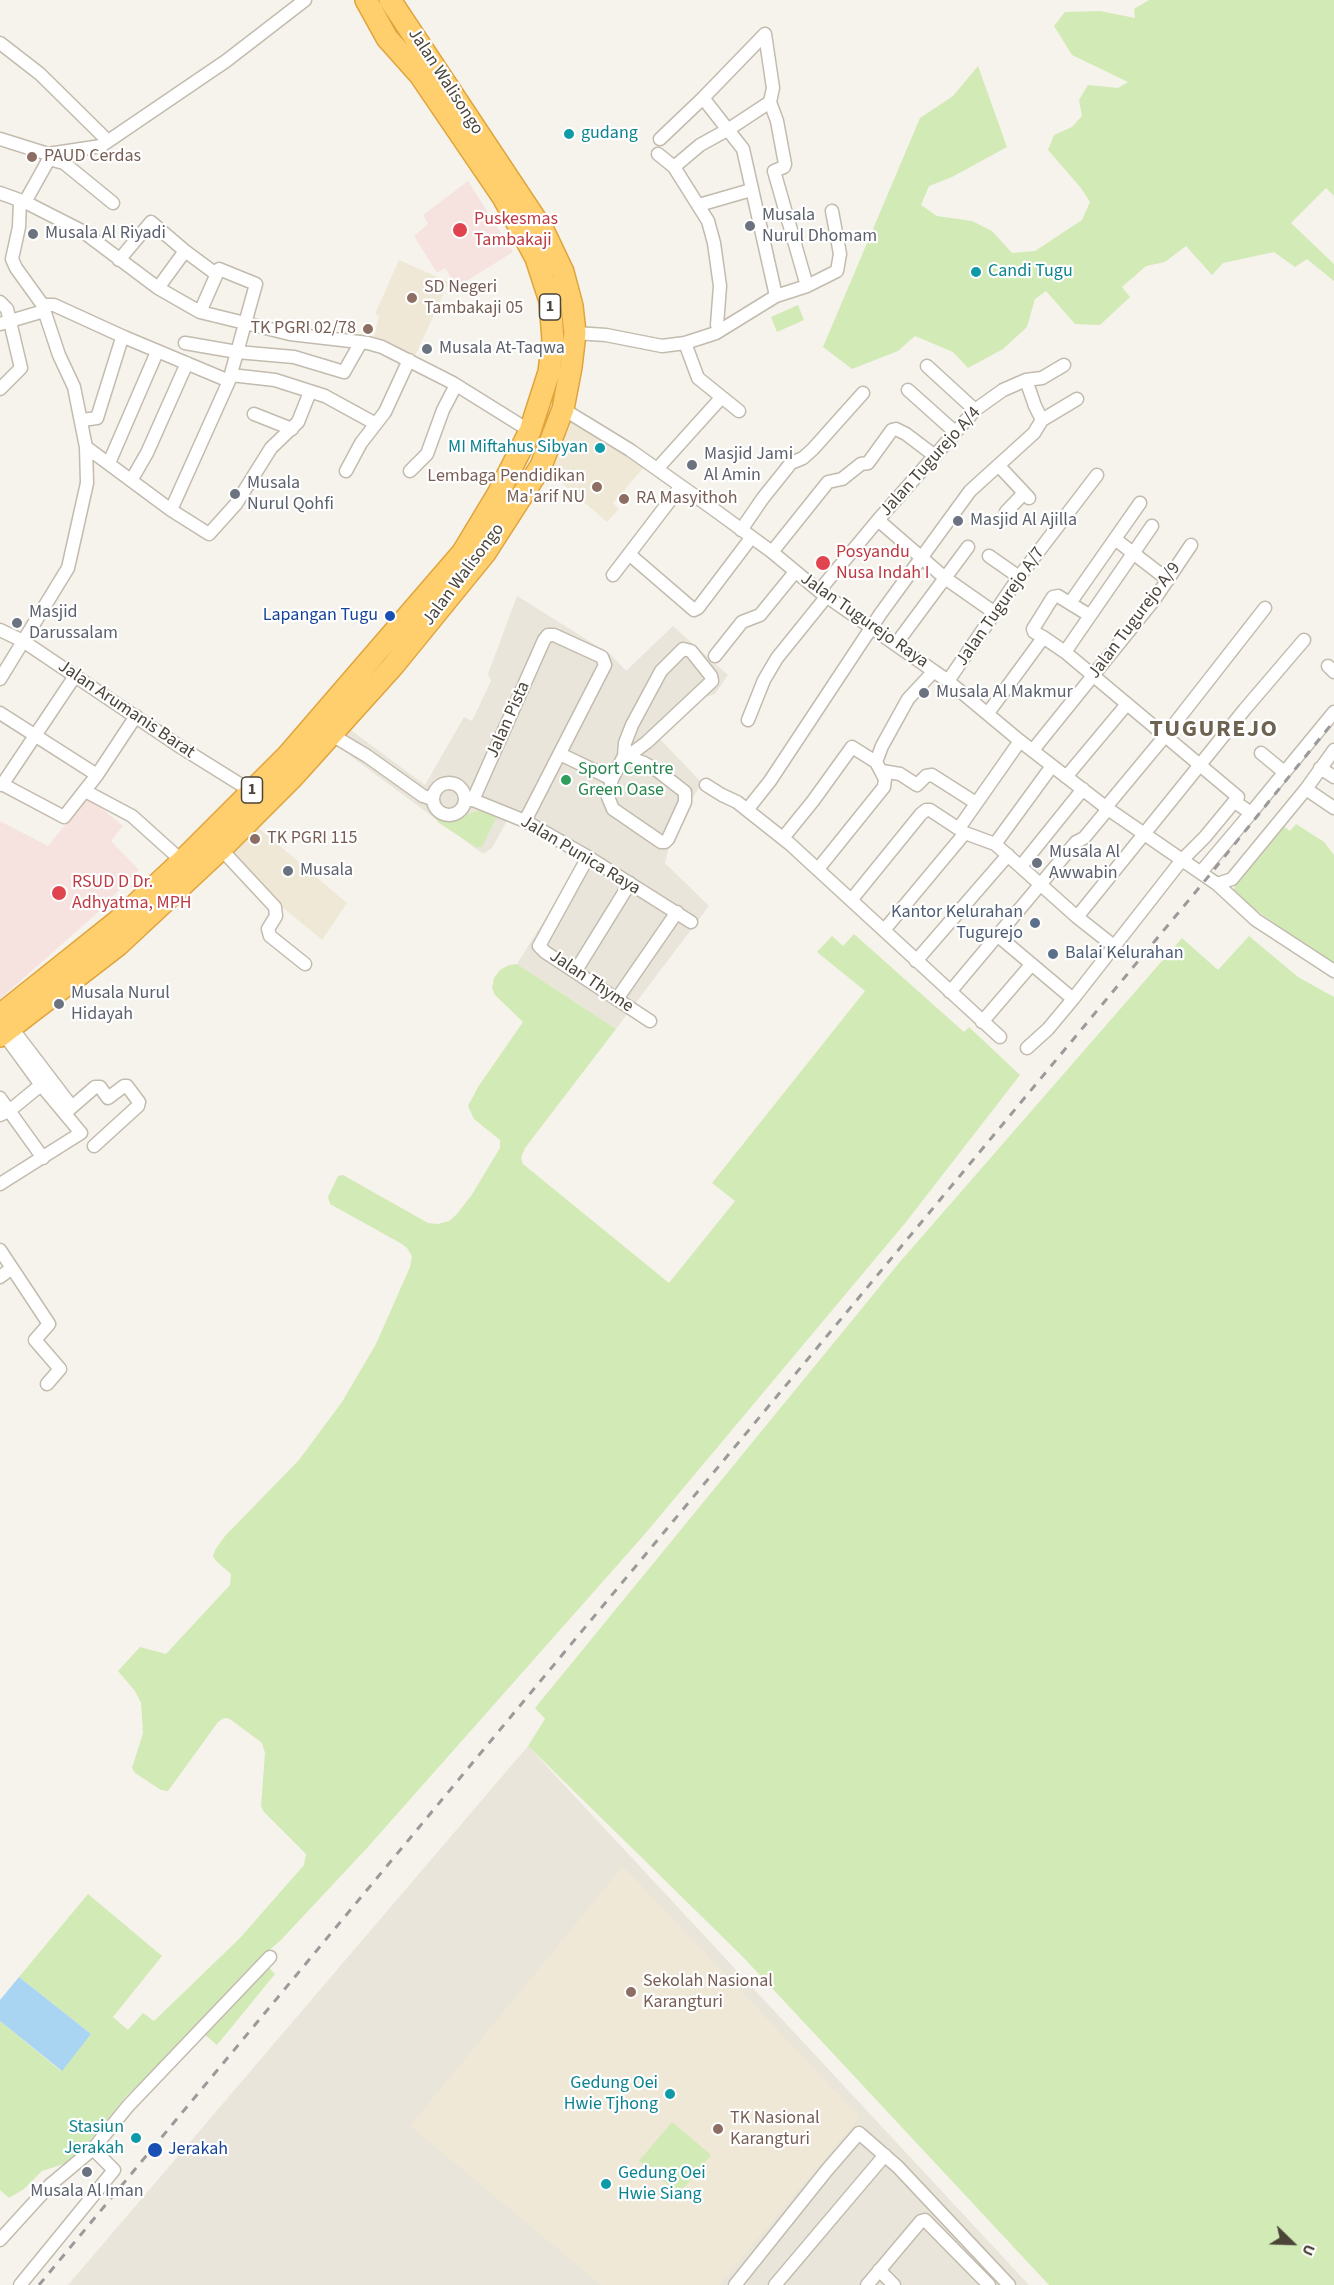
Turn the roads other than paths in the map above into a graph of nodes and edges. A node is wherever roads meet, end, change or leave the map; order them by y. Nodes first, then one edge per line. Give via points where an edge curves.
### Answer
1 (305, 0) edge
2 (366, 0) edge
3 (390, 0) edge
4 (0, 43) edge
5 (703, 98) junction
6 (770, 102) junction
7 (729, 129) junction
8 (0, 139) edge
9 (660, 139) dead end
10 (108, 141) junction
11 (658, 154) dead end
12 (674, 166) junction
13 (751, 190) junction
14 (0, 193) edge
15 (22, 201) junction
16 (113, 203) dead end
17 (699, 205) junction
18 (832, 211) dead end
19 (185, 251) junction
20 (119, 260) junction
21 (216, 274) junction
22 (807, 286) junction
23 (158, 288) junction
24 (776, 296) junction
25 (0, 302) edge
26 (43, 308) junction
27 (200, 312) junction
28 (5, 322) edge
29 (243, 324) junction
30 (717, 325) dead end
31 (575, 333) junction
32 (125, 337) junction
33 (361, 342) junction
34 (686, 343) junction
35 (185, 344) dead end
36 (157, 352) junction
37 (237, 352) junction
38 (409, 360) junction
39 (187, 363) junction
40 (1065, 365) dead end
41 (927, 366) dead end
42 (230, 378) junction
43 (1026, 380) junction
44 (456, 385) junction
45 (0, 389) edge
46 (908, 390) dead end
47 (310, 392) junction
48 (863, 393) dead end
49 (721, 398) junction
50 (1077, 399) dead end
51 (563, 408) junction
52 (975, 410) junction
53 (739, 411) dead end
54 (254, 414) dead end
55 (82, 420) junction
56 (1042, 420) junction
57 (376, 424) junction
58 (292, 429) junction
59 (530, 431) junction
60 (955, 432) junction
61 (86, 447) junction
62 (935, 456) junction
63 (109, 463) junction
64 (999, 466) junction
65 (657, 469) junction
66 (346, 471) dead end
67 (410, 471) dead end
68 (1097, 475) dead end
69 (132, 479) junction
70 (681, 486) junction
71 (1140, 503) dead end
72 (171, 510) junction
73 (1006, 512) dead end
74 (878, 520) junction
75 (1152, 526) dead end
76 (746, 534) junction
77 (1115, 539) junction
78 (1191, 545) dead end
79 (968, 548) dead end
80 (772, 552) junction
81 (1133, 553) junction
82 (629, 554) junction
83 (989, 556) dead end
84 (921, 557) junction
85 (795, 572) junction
86 (613, 575) dead end
87 (1019, 577) junction
88 (945, 578) junction
89 (1168, 580) junction
90 (823, 594) junction
91 (1070, 603) junction
92 (1265, 608) dead end
93 (995, 613) junction
94 (1089, 615) junction
95 (873, 627) junction
96 (0, 630) edge
97 (1043, 637) junction
98 (1304, 640) dead end
99 (23, 641) junction
100 (896, 644) junction
101 (376, 652) junction
102 (1065, 652) junction
103 (716, 656) dead end
104 (393, 666) junction
105 (934, 671) junction
106 (75, 676) junction
107 (1094, 676) junction
108 (0, 679) edge
109 (948, 681) junction
110 (1127, 704) junction
111 (1334, 712) edge
112 (0, 713) edge
113 (988, 713) junction
114 (136, 716) junction
115 (748, 720) dead end
116 (35, 735) junction
117 (332, 735) junction
118 (1165, 736) junction
119 (1020, 741) junction
120 (1033, 750) junction
121 (1334, 750) edge
122 (561, 751) junction
123 (1261, 753) dead end
124 (624, 756) junction
125 (1200, 765) junction
126 (879, 766) junction
127 (1052, 766) junction
128 (1320, 768) junction
129 (1284, 772) junction
130 (96, 775) junction
131 (613, 776) junction
132 (1066, 777) junction
133 (1334, 777) edge
134 (1, 784) edge
135 (706, 785) dead end
136 (1083, 789) junction
137 (1306, 789) junction
138 (85, 791) junction
139 (251, 791) junction
140 (433, 799) junction
141 (1236, 799) junction
142 (469, 800) junction
143 (976, 803) junction
144 (1107, 808) junction
145 (1334, 808) edge
146 (747, 810) junction
147 (1251, 813) junction
148 (525, 821) junction
149 (962, 831) junction
150 (1143, 834) junction
151 (783, 838) junction
152 (995, 844) junction
153 (221, 849) junction
154 (1008, 855) junction
155 (588, 857) junction
156 (182, 861) junction
157 (1181, 861) junction
158 (1021, 866) junction
159 (818, 869) junction
160 (1201, 872) junction
161 (630, 883) junction
162 (1040, 883) junction
163 (1217, 884) junction
164 (852, 900) junction
165 (676, 912) junction
166 (1077, 917) junction
167 (691, 922) dead end
168 (885, 929) junction
169 (997, 935) junction
170 (1115, 947) junction
171 (916, 961) junction
172 (305, 964) dead end
173 (1031, 965) junction
174 (1334, 971) edge
175 (575, 972) junction
176 (950, 992) junction
177 (617, 999) junction
178 (1073, 999) junction
179 (650, 1021) dead end
180 (982, 1023) junction
181 (4, 1028) edge
182 (1000, 1036) dead end
183 (1027, 1048) dead end
184 (45, 1081) junction
185 (0, 1098) edge
186 (69, 1110) junction
187 (4, 1113) edge
188 (94, 1146) dead end
189 (43, 1158) junction
190 (0, 1184) edge
191 (0, 1250) edge
192 (12, 1268) junction
193 (0, 1277) edge
194 (46, 1384) dead end
195 (270, 1957) dead end
196 (93, 2149) junction
197 (883, 2152) junction
198 (0, 2240) edge
199 (879, 2270) junction
200 (20, 2285) edge
201 (735, 2285) edge
202 (775, 2285) edge
203 (867, 2285) edge
204 (894, 2285) edge
205 (989, 2285) edge
206 (1009, 2285) edge

1 - 10 street via 226,61
2 - 59 highway, Jalan Walisongo / 1 via 387,38 420,75 503,197 536,258 550,301 553,340 549,372
3 - 31 highway, Jalan Walisongo / 1 via 544,232 563,272
4 - 10 street via 40,74
5 - 6 street via 765,34 773,88
5 - 7 street
5 - 9 street
6 - 7 street
6 - 22 street via 785,164 774,171
7 - 12 street
7 - 13 street via 743,149
8 - 10 street via 48,154 100,146
11 - 12 street
12 - 17 street
13 - 17 street
13 - 24 street
14 - 15 street
15 - 16 street via 49,159 64,163
15 - 20 street via 82,231
15 - 26 street via 12,259
17 - 30 street via 708,220 717,264
18 - 22 street via 839,266 835,273
19 - 20 street via 151,222
19 - 21 street
19 - 23 street
20 - 23 street
21 - 27 street
21 - 29 street via 220,268 256,284
22 - 24 street
23 - 27 street
24 - 34 street via 716,333
25 - 28 street via 7,309
26 - 28 street
26 - 32 street via 54,305
26 - 55 street via 58,355 74,387
27 - 29 street
28 - 45 street via 21,368
29 - 33 street
29 - 37 street
31 - 34 street via 662,346
31 - 51 highway, Jalan Walisongo / 1
32 - 36 street
32 - 55 street via 97,418
33 - 37 street via 344,372 294,357
33 - 38 street
34 - 49 street via 698,378
35 - 37 street
36 - 39 street
36 - 63 street
37 - 42 street
38 - 44 street
38 - 57 street
39 - 42 street
39 - 69 street
40 - 43 street, Jalan Tugurejo A/4 via 1042,378
41 - 52 street
42 - 47 street via 269,379
42 - 72 street
43 - 52 street, Jalan Tugurejo A/4 via 1003,390
43 - 56 street
44 - 59 street
44 - 67 street via 427,454
46 - 60 street
47 - 57 street
47 - 58 street
48 - 76 street via 813,449 791,463 762,498
49 - 53 street
49 - 65 street
50 - 56 street
51 - 65 street, Jalan Tugurejo Raya
51 - 104 highway, Jalan Walisongo / 1 via 541,466 485,553
52 - 60 street, Jalan Tugurejo A/4
54 - 58 street
55 - 61 street
56 - 64 street via 1034,433
57 - 66 street
58 - 72 street via 262,459 236,504 212,532 206,533
59 - 101 highway, Jalan Walisongo / 1 via 463,552
60 - 62 street, Jalan Tugurejo A/4
61 - 63 street
61 - 99 street via 86,491 68,568
62 - 74 street, Jalan Tugurejo A/4
62 - 80 street via 894,429 868,463 842,479 828,482
63 - 69 street
64 - 73 street via 1027,496
64 - 84 street via 970,491
65 - 70 street, Jalan Tugurejo Raya
68 - 87 street, Jalan Tugurejo A/7
69 - 72 street
70 - 76 street, Jalan Tugurejo Raya
70 - 82 street
71 - 77 street
74 - 84 street
74 - 90 street, Jalan Tugurejo A/4
75 - 81 street
76 - 80 street, Jalan Tugurejo Raya
76 - 82 street via 698,608 692,610
77 - 81 street
77 - 91 street
78 - 89 street, Jalan Tugurejo A/9
79 - 88 street
80 - 85 street, Jalan Tugurejo Raya
81 - 89 street
81 - 94 street
82 - 86 street
83 - 87 street
84 - 88 street
84 - 95 street
85 - 90 street, Jalan Tugurejo Raya
85 - 103 street via 760,615 742,622
87 - 93 street, Jalan Tugurejo A/7
88 - 93 street
88 - 100 street
89 - 107 street, Jalan Tugurejo A/9
90 - 95 street, Jalan Tugurejo Raya
90 - 115 street, Jalan Tugurejo A/4 via 777,658
91 - 94 street
91 - 97 street via 1053,597 1033,629
92 - 118 street
93 - 109 street, Jalan Tugurejo A/7
94 - 102 street
95 - 100 street, Jalan Tugurejo Raya
95 - 146 street
96 - 99 street, Jalan Arumanis Barat
97 - 102 street
97 - 113 street
98 - 125 street
99 - 106 street, Jalan Arumanis Barat
99 - 108 street
100 - 105 street, Jalan Tugurejo Raya
101 - 104 highway
101 - 139 highway, Jalan Walisongo / 1 via 287,756
102 - 107 street
104 - 117 highway, Jalan Walisongo / 1
105 - 109 street, Jalan Tugurejo Raya
105 - 126 street via 908,699 882,746
106 - 114 street, Jalan Arumanis Barat
106 - 116 street
107 - 110 street
107 - 120 street, Jalan Tugurejo A/9
109 - 113 street, Jalan Tugurejo Raya
110 - 118 street
110 - 132 street
111 - 129 street
112 - 116 street
113 - 119 street, Jalan Tugurejo Raya
114 - 130 street
114 - 139 street, Jalan Arumanis Barat
116 - 130 street
116 - 134 street
117 - 140 street
117 - 153 highway, Jalan Walisongo / 1
118 - 125 street
118 - 144 street
119 - 120 street, Jalan Tugurejo Raya
119 - 143 street
120 - 127 street, Jalan Tugurejo Raya
121 - 128 street
122 - 131 street
122 - 142 street, Jalan Pista via 605,665 602,657 548,635
122 - 148 street
123 - 129 street
124 - 124 street via 647,742 712,681 691,651 683,649 661,671 632,725
124 - 131 street
124 - 131 street via 658,771 685,792 685,802 665,842 609,804
125 - 141 street
125 - 150 street
126 - 143 street via 917,785 926,776 932,776
126 - 151 street via 852,747
126 - 159 street via 884,787
127 - 132 street, Jalan Tugurejo Raya
127 - 152 street
128 - 133 street
128 - 137 street
129 - 147 street
130 - 138 street
132 - 136 street, Jalan Tugurejo Raya
134 - 138 street via 61,817
135 - 146 street
136 - 144 street, Jalan Tugurejo Raya
136 - 158 street
137 - 145 street
137 - 163 street via 1232,879
138 - 156 street via 132,816
139 - 156 highway, Jalan Walisongo / 1
140 - 142 street via 438,788 449,783 460,788
140 - 142 street via 437,811 448,816 460,811
141 - 147 street
141 - 157 street
142 - 148 street, Jalan Punica Raya
143 - 149 street
144 - 150 street, Jalan Tugurejo Raya
144 - 162 street
146 - 151 street
147 - 160 street
148 - 155 street, Jalan Punica Raya
149 - 152 street
149 - 164 street via 926,810
149 - 168 street
150 - 157 street, Jalan Tugurejo Raya
150 - 166 street
151 - 159 street
152 - 154 street
153 - 172 street via 275,907 276,916 268,929 270,936
153 - 181 highway, Jalan Walisongo / 1 via 117,946
154 - 158 street
154 - 171 street
155 - 161 street, Jalan Punica Raya
155 - 175 street, Jalan Thyme via 539,946
156 - 181 highway, Jalan Walisongo / 1
157 - 160 street, Jalan Tugurejo Raya
157 - 170 street
158 - 162 street
159 - 164 street
160 - 163 street, Jalan Tugurejo Raya
161 - 165 street, Jalan Punica Raya
161 - 175 street
162 - 166 street
162 - 169 street
163 - 174 street, Jalan Tugurejo Raya via 1256,920
164 - 168 street
165 - 167 street, Jalan Punica Raya
165 - 177 street
166 - 170 street
168 - 171 street
169 - 173 street
169 - 176 street
170 - 178 street
171 - 176 street
173 - 178 street
173 - 180 street
175 - 177 street, Jalan Thyme
176 - 180 street
177 - 179 street, Jalan Thyme
178 - 183 street
180 - 182 street
181 - 184 street
184 - 186 street
184 - 187 street
185 - 187 street
186 - 188 street via 95,1087 108,1098 125,1086 139,1102
186 - 189 street via 81,1133
187 - 189 street
189 - 190 street
191 - 192 street
192 - 193 street
192 - 194 street via 49,1324 35,1340 60,1369
195 - 196 street
196 - 198 street via 50,2185
196 - 200 street via 114,2170
197 - 201 street via 861,2134
197 - 202 street
197 - 206 street
199 - 203 street
199 - 204 street
199 - 205 street via 921,2221 928,2221

